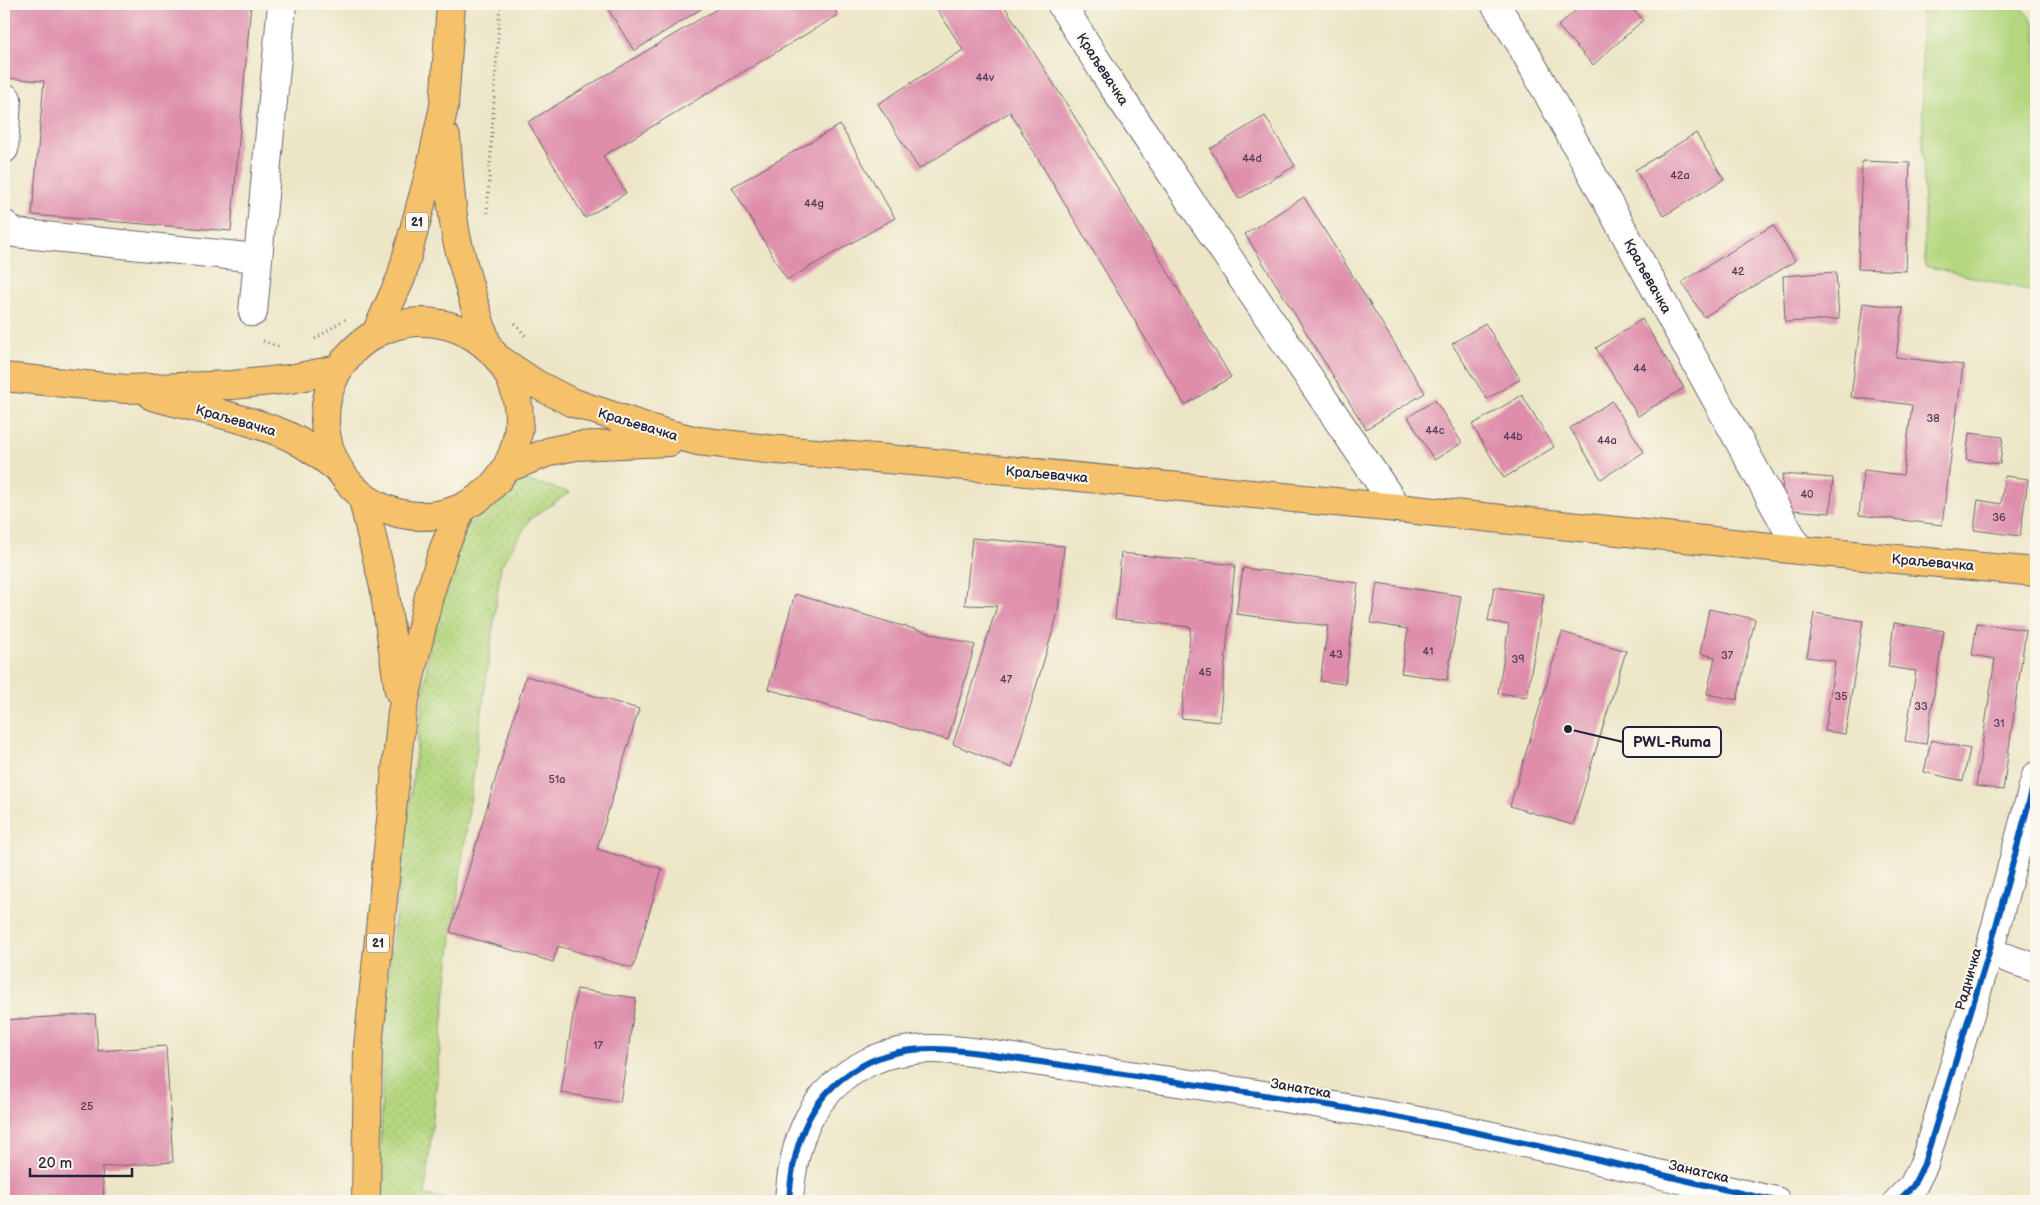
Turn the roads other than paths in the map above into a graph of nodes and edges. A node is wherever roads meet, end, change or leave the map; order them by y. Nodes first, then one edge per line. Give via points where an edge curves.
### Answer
1 (282, 4) edge
2 (451, 4) edge
3 (1061, 4) edge
4 (1495, 4) edge
5 (4, 97) edge
6 (444, 106) junction
7 (4, 149) edge
8 (4, 224) edge
9 (257, 258) junction
10 (253, 312) dead end
11 (376, 334) junction
12 (494, 354) junction
13 (339, 369) junction
14 (4, 377) edge
15 (126, 389) junction
16 (698, 441) junction
17 (338, 469) junction
18 (505, 469) junction
19 (362, 496) junction
20 (462, 508) junction
21 (1397, 508) junction
22 (1799, 550) junction
23 (2036, 572) edge
24 (402, 712) junction
25 (2036, 776) edge
26 (1989, 952) junction
27 (2036, 968) edge
28 (1906, 1194) edge
29 (366, 1201) edge
30 (789, 1201) edge
31 (1776, 1201) edge

1 - 9 street
2 - 6 main road, 21
3 - 21 street, Краљевачка
4 - 22 street, Краљевачка via 1525,52
5 - 7 street via 7,99
6 - 11 main road, 21 via 402,278
6 - 12 main road, 21 via 457,239 474,306
8 - 9 street via 16,233
9 - 10 street
11 - 12 main road, 21 via 408,323 442,324 474,337
11 - 13 main road, 21 via 349,355
12 - 16 main road, Краљевачка via 536,384 571,402
12 - 18 main road, 21 via 516,391 519,408 516,443
13 - 15 main road, Краљевачка via 290,379 232,385
13 - 17 main road, 21 via 326,400 325,418 330,453
14 - 15 main road, Краљевачка
15 - 17 main road, Краљевачка via 284,434
16 - 18 main road, Краљевачка via 576,446 551,450
16 - 21 main road, Краљевачка
17 - 19 main road, 21
18 - 20 main road, 21 via 478,500
19 - 20 main road, 21 via 377,506 411,516 428,517
19 - 24 main road, 21 via 384,587
20 - 24 main road, 21 via 444,548 429,596
21 - 22 main road, Краљевачка
22 - 23 main road, Краљевачка
24 - 29 main road, 21 via 368,1047
25 - 26 street, Радничка
26 - 27 street
26 - 28 street, Радничка via 1926,1157
30 - 31 street, Занатска via 791,1170 803,1127 827,1092 870,1061 889,1054 922,1049 979,1053 1282,1097 1451,1127

